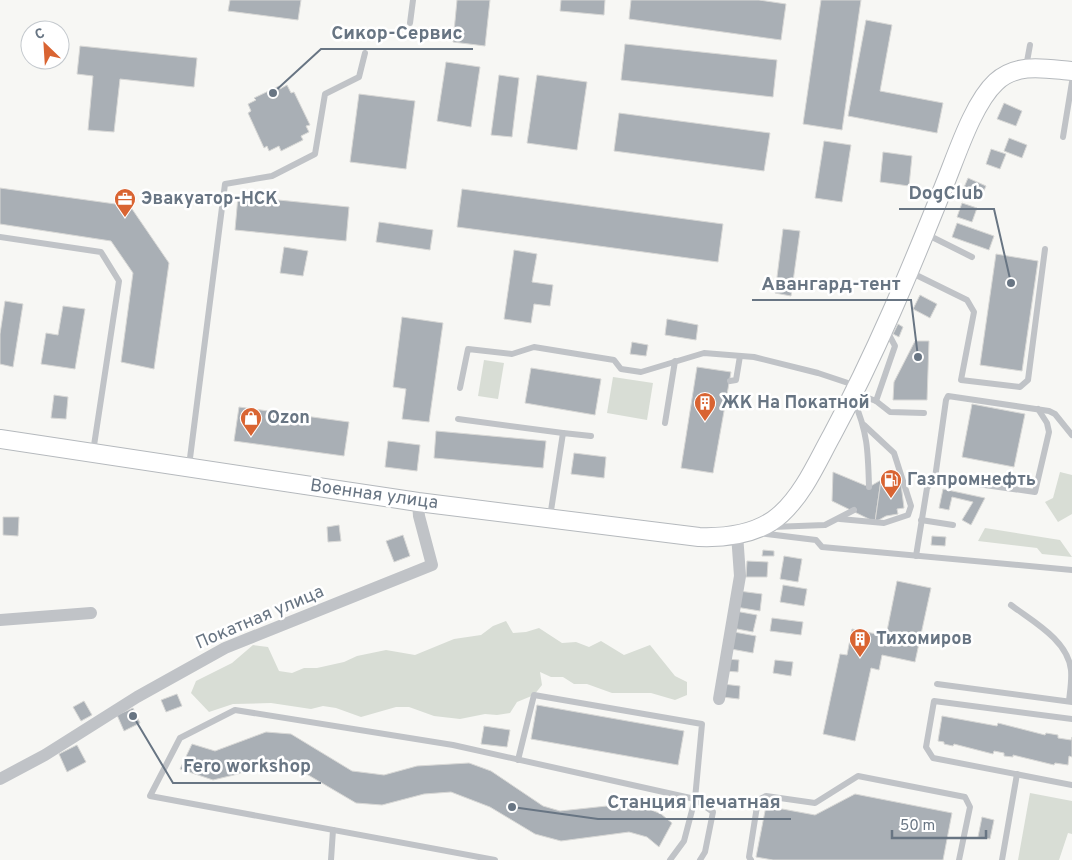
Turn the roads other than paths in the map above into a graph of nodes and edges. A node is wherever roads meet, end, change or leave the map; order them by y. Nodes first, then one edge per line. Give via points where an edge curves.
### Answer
1 (413, 0) edge
2 (410, 23) dead end
3 (1030, 45) dead end
4 (365, 52) dead end
5 (1026, 67) junction
6 (1072, 71) edge
7 (1072, 82) edge
8 (1063, 137) dead end
9 (925, 234) junction
10 (0, 237) edge
11 (1045, 249) dead end
12 (972, 257) dead end
13 (909, 272) junction
14 (885, 328) junction
15 (740, 356) junction
16 (675, 360) junction
17 (730, 381) dead end
18 (460, 388) dead end
19 (855, 392) junction
20 (876, 401) junction
21 (1038, 409) junction
22 (924, 413) dead end
23 (458, 419) dead end
24 (665, 423) dead end
25 (864, 425) junction
26 (563, 433) junction
27 (1072, 435) edge
28 (591, 436) dead end
29 (0, 439) edge
30 (93, 453) junction
31 (189, 467) junction
32 (934, 478) junction
33 (869, 487) dead end
34 (418, 502) junction
35 (854, 510) dead end
36 (550, 518) junction
37 (840, 518) junction
38 (921, 520) junction
39 (953, 525) dead end
40 (749, 531) junction
41 (916, 556) junction
42 (1072, 570) edge
43 (1011, 605) dead end
44 (91, 613) dead end
45 (0, 620) edge
46 (937, 684) dead end
47 (719, 698) dead end
48 (1071, 701) edge
49 (1072, 719) edge
50 (518, 760) junction
51 (1017, 774) junction
52 (0, 779) edge
53 (1072, 785) edge
54 (694, 800) junction
55 (333, 830) junction
56 (331, 860) edge
57 (495, 860) edge
58 (670, 860) edge
59 (700, 860) edge
60 (751, 860) edge
61 (959, 860) edge
62 (1002, 860) edge

1 - 2 lane
3 - 5 lane
4 - 31 lane via 360,77 325,94 315,154 272,176 225,184
5 - 6 main road
5 - 9 main road via 996,81 984,98 963,139
7 - 8 lane
9 - 12 lane
9 - 13 main road
10 - 30 lane via 101,252 119,281
11 - 13 lane via 1028,380 1020,387 961,380 974,312 966,300
13 - 14 main road
14 - 19 main road
14 - 20 lane via 895,346
15 - 16 lane via 707,353
15 - 17 lane via 736,380
15 - 19 lane via 818,372
16 - 18 lane via 641,372 621,368 614,360 534,347 512,354 470,348 466,351
16 - 24 lane
19 - 20 lane
19 - 25 lane
19 - 40 main road via 805,486 781,514
20 - 22 lane via 890,412
21 - 27 lane via 1053,412
21 - 32 lane via 948,396
21 - 32 lane via 1049,432 1035,492
23 - 26 lane
25 - 33 lane
25 - 37 lane via 894,453 911,506 908,515 884,523
26 - 28 lane
26 - 36 lane
29 - 30 main road, Военная улица
30 - 31 main road, Военная улица
31 - 34 main road, Военная улица
32 - 38 lane via 927,488
34 - 36 main road, Военная улица
34 - 52 street, Покатная улица via 432,565 225,648
35 - 37 lane
36 - 40 main road, Военная улица via 699,537 725,538
37 - 40 lane via 825,525
38 - 39 lane
38 - 41 lane
40 - 41 lane via 816,540 822,547
40 - 47 street
41 - 42 lane
43 - 48 lane via 1048,633 1065,652 1071,669
44 - 45 street
46 - 48 lane
49 - 51 lane via 934,701 926,747 933,758
50 - 54 lane
50 - 54 lane via 534,695 702,724
50 - 55 lane via 453,745 235,710 180,738 150,796
51 - 53 lane
51 - 62 lane
54 - 58 lane via 684,841
54 - 59 lane via 713,812 705,852
55 - 56 lane
55 - 57 lane
60 - 61 lane via 758,800 766,796 815,803 858,776 965,797 970,807

